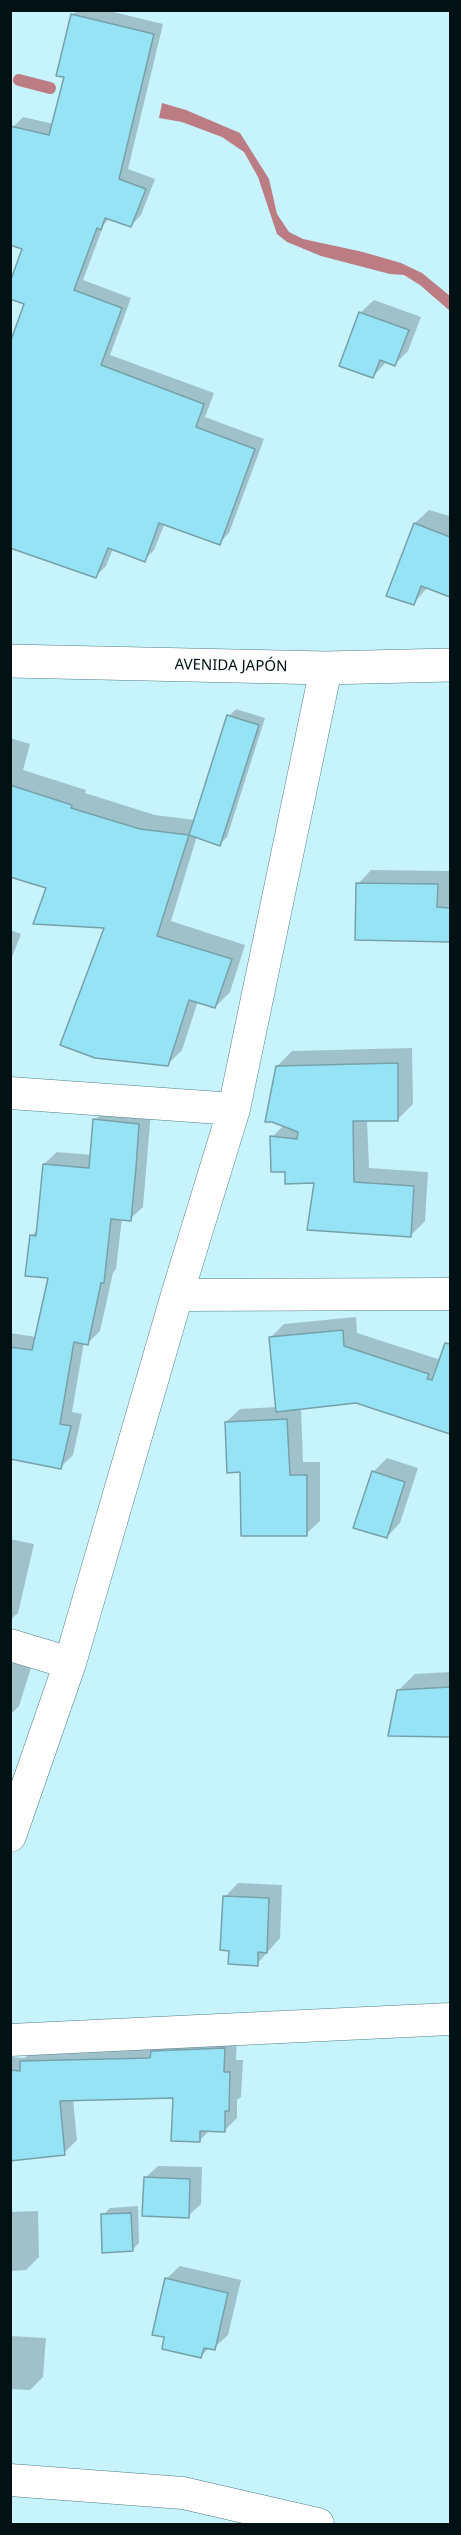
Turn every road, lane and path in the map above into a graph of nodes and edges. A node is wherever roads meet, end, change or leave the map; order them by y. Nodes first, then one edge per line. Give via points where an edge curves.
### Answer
1 (10, 661) edge
2 (450, 665) edge
3 (326, 668) junction
4 (10, 1093) edge
5 (234, 1109) junction
6 (450, 1294) edge
7 (177, 1295) junction
8 (10, 1645) edge
9 (70, 1663) junction
10 (10, 1836) edge
11 (450, 2019) edge
12 (10, 2040) edge
13 (10, 2480) edge
14 (318, 2524) edge

1 - 3 street, AVENIDA JAPÓN
2 - 3 street, AVENIDA JAPÓN
3 - 5 street
4 - 5 street
5 - 7 street
6 - 7 street
7 - 9 street
8 - 9 street
9 - 10 street
11 - 12 street
13 - 14 street via 183,2493

